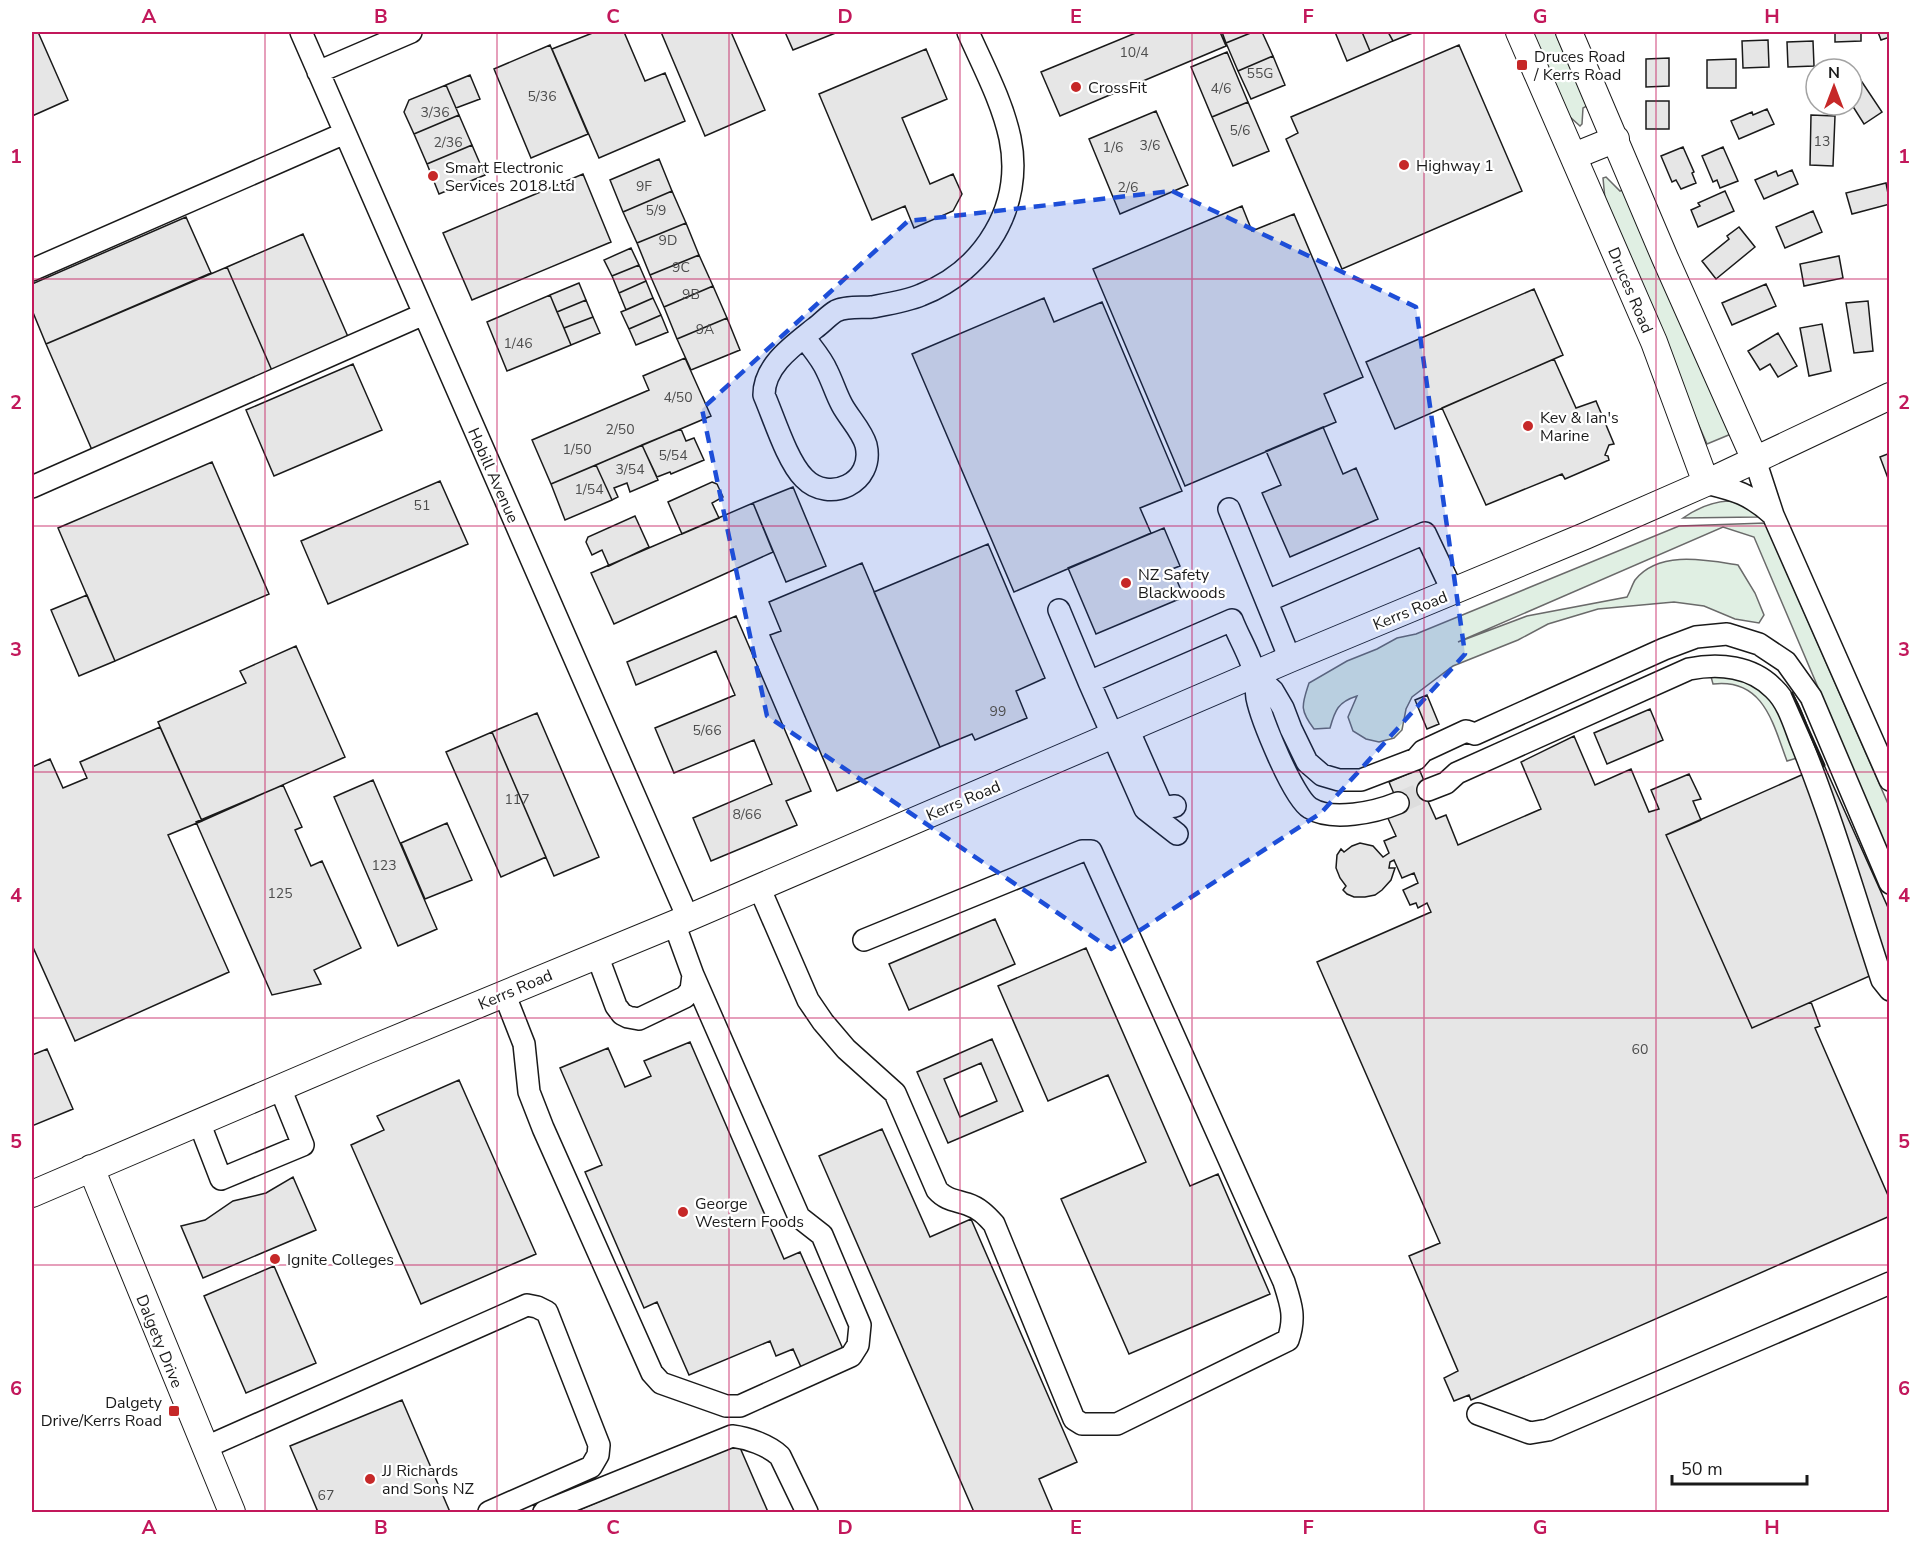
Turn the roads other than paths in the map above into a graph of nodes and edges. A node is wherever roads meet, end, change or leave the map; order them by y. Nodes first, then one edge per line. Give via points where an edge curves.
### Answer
1 (301, 32) edge
2 (411, 32) edge
3 (968, 32) edge
4 (1519, 32) edge
5 (1569, 32) edge
6 (318, 72) junction
7 (345, 134) junction
8 (1616, 139) junction
9 (1574, 156) junction
10 (32, 270) edge
11 (424, 314) junction
12 (804, 337) junction
13 (1890, 396) edge
14 (1755, 460) junction
15 (1706, 483) junction
16 (32, 487) edge
17 (1229, 509) dead end
18 (1773, 515) junction
19 (1453, 592) junction
20 (1267, 601) junction
21 (1059, 610) dead end
22 (1290, 658) junction
23 (1689, 669) junction
24 (1794, 673) junction
25 (1255, 674) junction
26 (1089, 682) junction
27 (1120, 732) junction
28 (1890, 780) edge
29 (1426, 785) tunnel mouth
30 (1396, 798) tunnel mouth
31 (1175, 806) dead end
32 (1177, 834) dead end
33 (1890, 883) edge
34 (759, 887) junction
35 (681, 920) junction
36 (864, 940) dead end
37 (597, 955) junction
38 (693, 975) junction
39 (1890, 990) edge
40 (504, 993) junction
41 (280, 1088) junction
42 (199, 1122) junction
43 (91, 1168) junction
44 (32, 1194) edge
45 (1890, 1282) edge
46 (1479, 1414) dead end
47 (204, 1448) junction
48 (232, 1512) edge
49 (489, 1512) edge
50 (544, 1512) edge
51 (807, 1512) edge

1 - 6 street, Hobill Avenue
2 - 6 street
3 - 12 street via 1010,138 1011,185 993,238 960,275 940,287 897,302 838,310
4 - 9 main road, Druces Road
5 - 8 main road
6 - 7 street, Hobill Avenue
7 - 10 street
7 - 11 street, Hobill Avenue
8 - 9 main road
8 - 14 main road
9 - 15 main road, Druces Road via 1654,342
11 - 16 street
11 - 35 street, Hobill Avenue
12 - 12 street via 782,355 764,387 764,395 793,463 804,478 831,489 848,486 860,477 867,463 866,444 842,405 827,370
13 - 14 main road, Kerrs Road
14 - 15 main road, Kerrs Road
14 - 18 street
15 - 18 street via 1740,491
15 - 19 main road, Kerrs Road
17 - 20 street
18 - 28 street
19 - 20 street via 1425,533
19 - 22 main road, Kerrs Road
20 - 22 street
21 - 26 street
22 - 25 main road, Kerrs Road
23 - 24 street via 1734,654 1765,658
23 - 29 street via 1456,773 1446,783
23 - 39 street via 1723,666 1749,673 1777,691 1809,761 1882,980
24 - 25 street via 1786,662 1759,644 1727,634 1696,637 1475,734 1466,731 1423,751 1416,759 1361,780 1322,775 1307,762 1273,691
24 - 33 street via 1812,697
25 - 26 street via 1232,620
25 - 27 main road, Kerrs Road
25 - 30 street via 1262,713 1298,796 1309,808 1345,816 1378,811
26 - 27 street
27 - 31 street via 1161,804
27 - 32 street via 1145,809
27 - 34 main road, Kerrs Road
34 - 35 main road, Kerrs Road
34 - 36 street via 808,1000 846,1049 895,1093 937,1190 944,1197 976,1208 994,1224 1074,1419 1082,1424 1117,1424 1288,1340 1293,1325 1292,1307 1284,1282 1091,851 1082,851
35 - 37 main road, Kerrs Road
35 - 38 street, Hobill Avenue
37 - 38 street via 616,1006 628,1017 639,1019 685,997 691,990
37 - 40 main road, Kerrs Road
38 - 40 street, Hobill Avenue via 799,1217 822,1235 860,1325 858,1345 851,1356 740,1406 726,1407 661,1383 652,1373 528,1092 524,1044
40 - 41 main road, Kerrs Road
41 - 42 main road, Kerrs Road
41 - 42 street via 303,1145 221,1179
42 - 43 main road, Kerrs Road
43 - 44 main road, Kerrs Road
43 - 47 main road, Dalgety Drive
45 - 46 street via 1548,1430 1530,1433
47 - 48 main road, Dalgety Drive
47 - 49 street via 527,1305 537,1306 547,1312 599,1445 598,1455 591,1467
50 - 51 street via 732,1436 774,1450 780,1456

